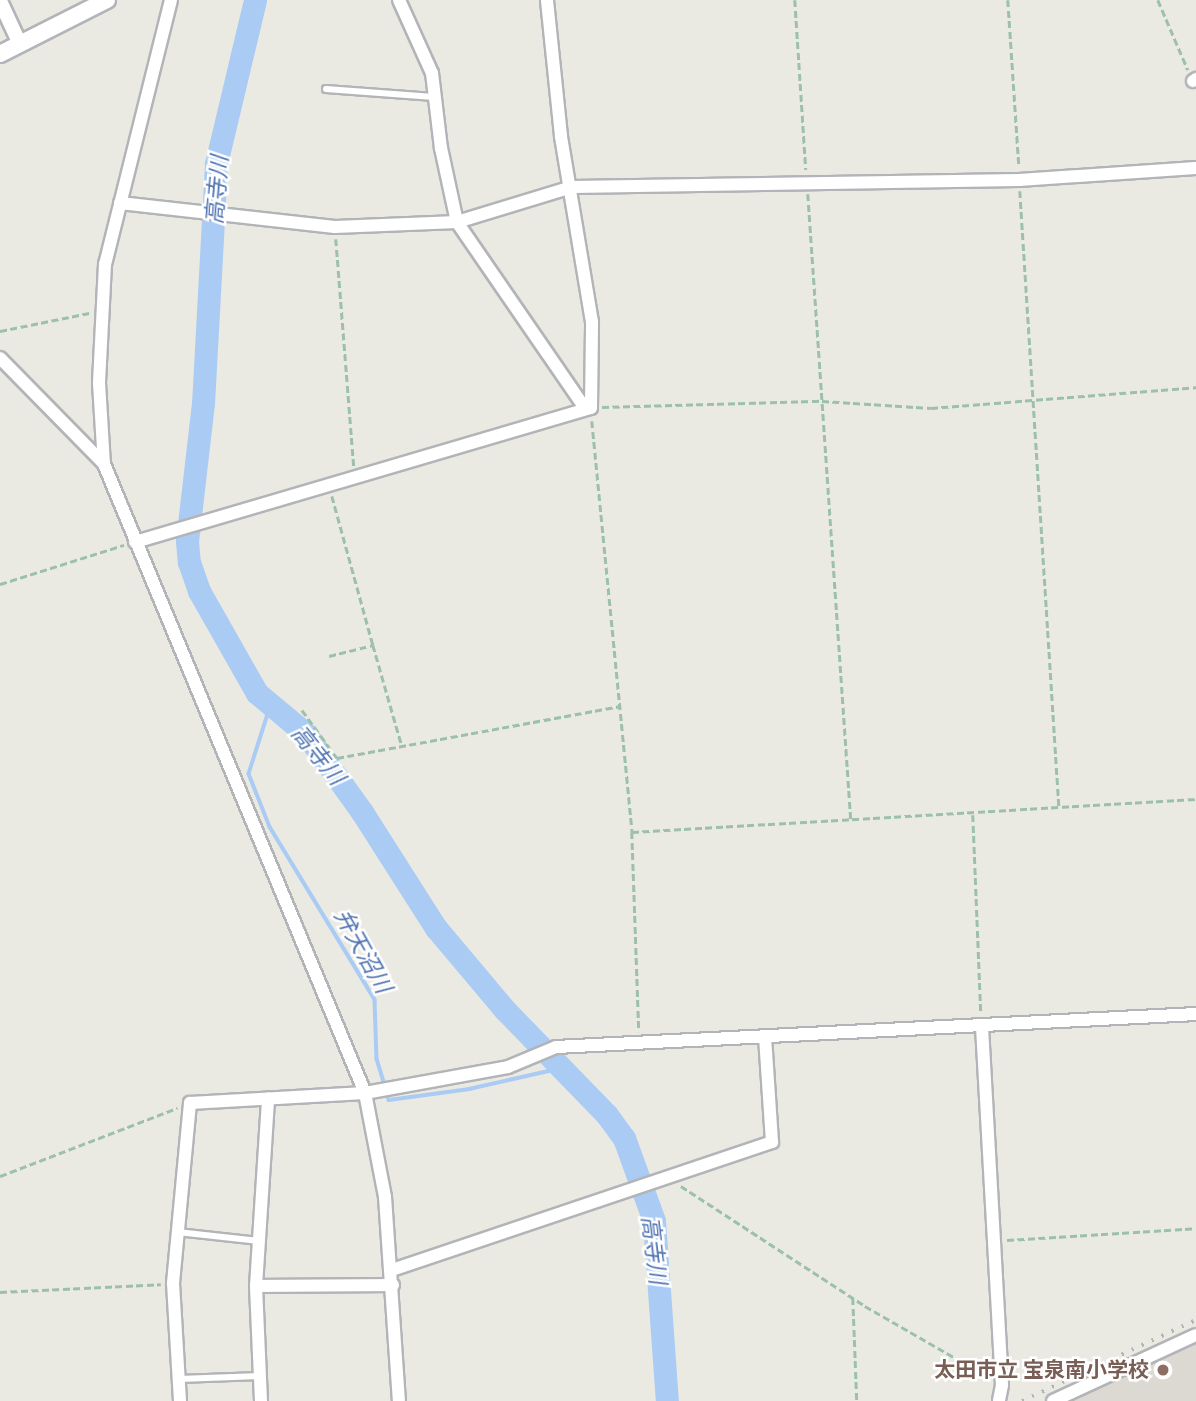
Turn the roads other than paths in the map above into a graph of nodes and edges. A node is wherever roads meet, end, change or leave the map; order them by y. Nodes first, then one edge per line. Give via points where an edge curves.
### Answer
1 (107, 0) edge
2 (172, 0) edge
3 (398, 0) edge
4 (547, 0) edge
5 (0, 1) edge
6 (20, 44) junction
7 (0, 54) edge
8 (326, 89) dead end
9 (436, 97) junction
10 (1196, 168) edge
11 (572, 187) junction
12 (120, 203) junction
13 (457, 222) junction
14 (0, 358) edge
15 (588, 408) junction
16 (104, 464) junction
17 (135, 542) junction
18 (1196, 1014) edge
19 (982, 1027) junction
20 (765, 1037) junction
21 (365, 1093) junction
22 (268, 1098) junction
23 (178, 1232) junction
24 (259, 1241) junction
25 (392, 1270) junction
26 (393, 1285) junction
27 (256, 1286) junction
28 (1196, 1335) edge
29 (260, 1376) junction
30 (179, 1379) junction
31 (180, 1401) edge
32 (261, 1401) edge
33 (399, 1401) edge
34 (999, 1401) edge
35 (1054, 1401) edge

1 - 6 main road
2 - 12 street
3 - 9 street via 429,63
4 - 11 street via 561,136
5 - 6 street
6 - 7 main road
8 - 9 lane
9 - 13 street via 441,148
10 - 11 street via 1019,180
11 - 13 street
11 - 15 street via 592,322
12 - 13 street via 335,227
12 - 16 street via 105,264 99,383
13 - 15 street
14 - 16 street
15 - 17 street
16 - 17 street
17 - 21 street
18 - 19 street
19 - 20 street
19 - 34 street via 1002,1385
20 - 21 street via 556,1047 508,1067
20 - 25 street via 772,1142
21 - 22 street
21 - 25 street via 385,1197
22 - 23 street via 190,1102
22 - 24 street
23 - 24 lane
23 - 30 street via 173,1283
24 - 27 street
25 - 26 street
26 - 27 street
26 - 33 street
27 - 29 street
28 - 35 street
29 - 30 lane
29 - 32 street
30 - 31 street

